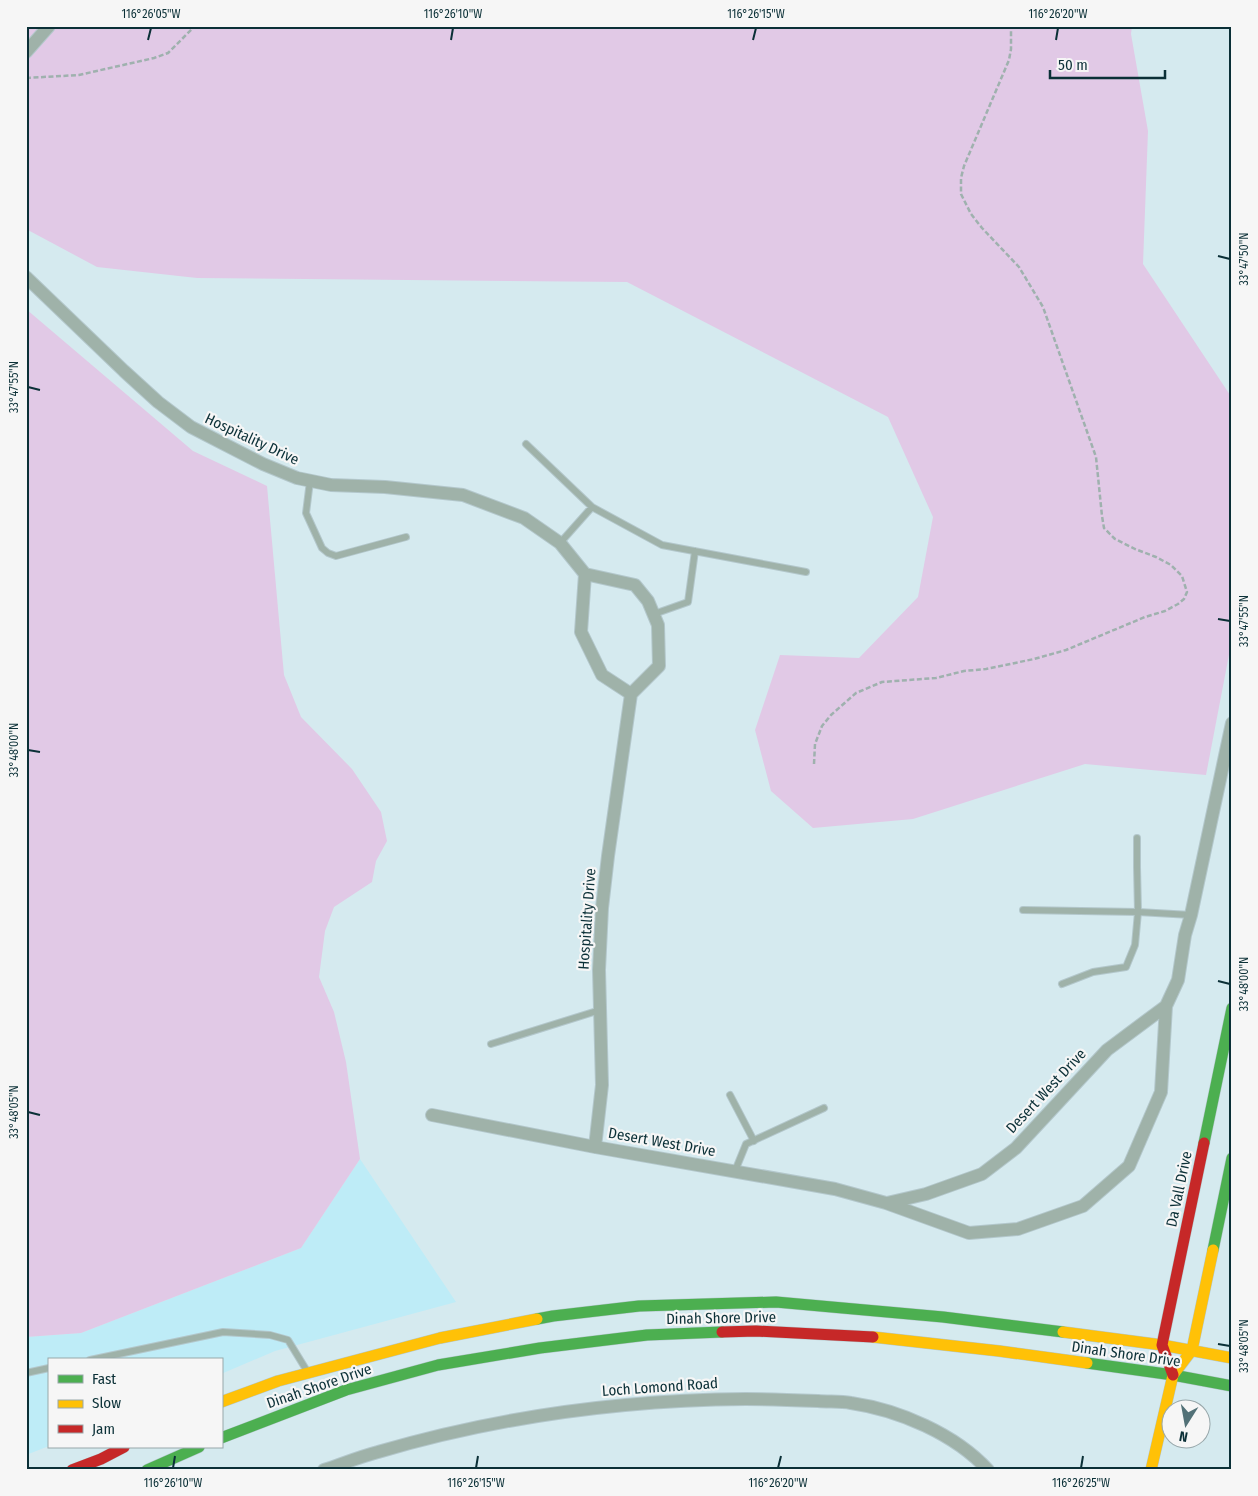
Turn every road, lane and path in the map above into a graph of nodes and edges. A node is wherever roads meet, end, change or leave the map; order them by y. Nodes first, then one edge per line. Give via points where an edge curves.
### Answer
1 (49, 26) edge
2 (195, 26) edge
3 (1011, 26) edge
4 (26, 52) edge
5 (26, 78) edge
6 (26, 277) edge
7 (526, 444) dead end
8 (310, 481) junction
9 (592, 507) junction
10 (406, 537) dead end
11 (560, 543) junction
12 (695, 551) junction
13 (806, 572) dead end
14 (584, 574) junction
15 (654, 614) junction
16 (631, 694) junction
17 (1232, 723) edge
18 (814, 764) dead end
19 (1137, 838) dead end
20 (1022, 910) dead end
21 (1138, 912) junction
22 (1191, 915) junction
23 (1062, 984) dead end
24 (1166, 1006) junction
25 (1232, 1008) edge
26 (600, 1010) junction
27 (491, 1044) dead end
28 (730, 1094) dead end
29 (824, 1108) dead end
30 (432, 1115) dead end
31 (754, 1141) junction
32 (595, 1147) junction
33 (1232, 1158) edge
34 (735, 1171) junction
35 (886, 1203) junction
36 (1162, 1344) junction
37 (1192, 1350) junction
38 (100, 1358) edge
39 (1232, 1358) edge
40 (48, 1368) edge
41 (308, 1372) junction
42 (26, 1373) edge
43 (1173, 1375) junction
44 (1232, 1386) edge
45 (222, 1402) edge
46 (222, 1438) edge
47 (122, 1448) edge
48 (197, 1448) edge
49 (72, 1470) edge
50 (147, 1470) edge
51 (324, 1470) edge
52 (988, 1470) edge
53 (1151, 1470) edge

1 - 4 street
2 - 5 path via 168,53 154,58 79,75
3 - 18 path via 1009,60 964,166 961,194 970,214 1019,267 1042,307 1096,457 1104,528 1115,539 1171,565 1182,576 1187,592 1184,599 1166,611 1066,650 936,678 882,682 856,693 822,726 815,744
6 - 8 street, Hospitality Drive via 158,402 191,427 263,464
7 - 9 lane
8 - 10 lane via 306,512 322,548 328,553 336,556
8 - 11 street, Hospitality Drive via 463,495 524,518
9 - 11 lane
9 - 12 lane via 662,545
11 - 14 street, Hospitality Drive
12 - 13 lane
12 - 15 lane via 688,602
14 - 15 street via 635,586
14 - 16 street via 581,632 602,675
15 - 16 street via 658,625 659,666
16 - 26 street, Hospitality Drive via 602,908
17 - 22 street, Desert West Drive
19 - 21 lane
20 - 21 lane
21 - 22 lane
21 - 23 lane via 1135,945 1126,967 1093,972
22 - 24 street, Desert West Drive via 1178,980
24 - 35 street, Desert West Drive via 1107,1050 1016,1148 982,1174 926,1194
24 - 35 street, Desert West Drive via 1161,1092 1129,1166 1083,1206 1018,1229 969,1233
25 - 36 main road, Da Vall Drive
26 - 27 lane
26 - 32 street, Hospitality Drive via 602,1085
28 - 31 lane
29 - 31 lane
30 - 32 street, Desert West Drive
31 - 34 lane via 746,1144
32 - 34 street, Desert West Drive
33 - 37 main road
34 - 35 street, Desert West Drive via 835,1189
36 - 37 main road, Dinah Shore Drive
36 - 41 main road, Dinah Shore Drive via 943,1317 776,1302 639,1306 553,1316 440,1338
36 - 43 main road
37 - 39 main road, Dinah Shore Drive
37 - 43 main road
38 - 41 lane via 223,1332 270,1335 288,1340
40 - 42 lane
41 - 45 main road, Dinah Shore Drive
43 - 44 main road, Dinah Shore Drive
43 - 46 main road, Dinah Shore Drive via 877,1337 756,1331 647,1335 438,1365 346,1390
43 - 53 main road
47 - 49 main road
48 - 50 main road
51 - 52 street, Loch Lomond Road via 376,1452 454,1432 562,1412 701,1400 777,1399 851,1402 897,1414 962,1447

